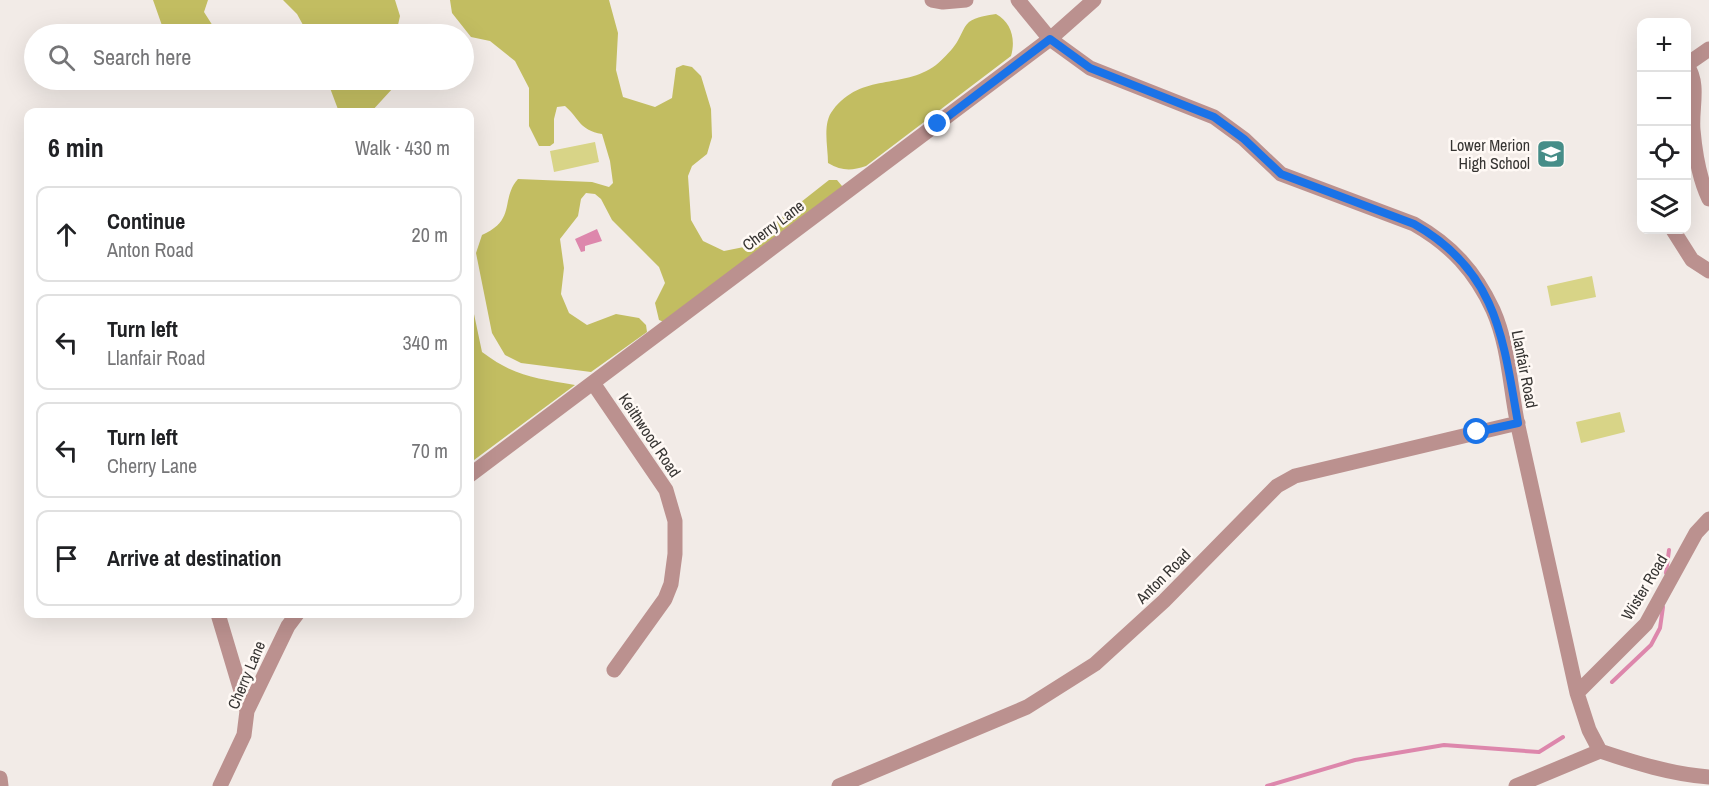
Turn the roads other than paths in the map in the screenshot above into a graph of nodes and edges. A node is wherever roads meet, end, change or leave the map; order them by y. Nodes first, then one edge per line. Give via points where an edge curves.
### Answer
1 (932, 0) edge
2 (966, 0) edge
3 (1018, 0) edge
4 (1094, 0) edge
5 (1050, 39) junction
6 (1709, 49) edge
7 (1691, 62) edge
8 (1690, 72) edge
9 (1709, 199) edge
10 (1676, 234) edge
11 (1709, 271) edge
12 (593, 383) junction
13 (1518, 423) junction
14 (474, 473) edge
15 (1709, 519) edge
16 (219, 618) edge
17 (294, 618) edge
18 (614, 670) dead end
19 (1577, 693) junction
20 (247, 711) junction
21 (1600, 751) junction
22 (1709, 777) edge
23 (0, 778) edge
24 (1, 786) edge
25 (220, 786) edge
26 (839, 786) edge
27 (1516, 786) edge

1 - 2 street
3 - 5 street, Llanfair Road
4 - 5 street, Cherry Lane
5 - 12 street, Cherry Lane
5 - 13 street, Llanfair Road via 1090,68 1214,117 1281,174 1414,224 1433,235 1460,258 1493,310 1502,335
6 - 7 street
8 - 9 street via 1694,80 1693,128 1700,173
10 - 11 street via 1692,260
12 - 14 street, Cherry Lane
12 - 18 street, Keithwood Road via 666,490 675,521 675,554 665,599
13 - 19 street, Llanfair Road
13 - 26 street, Anton Road via 1295,476 1277,486 1164,601 1095,664 1027,707
15 - 19 street, Wister Road via 1696,533 1646,624
16 - 20 street
17 - 20 street, Cherry Lane
19 - 21 street, Llanfair Road
20 - 25 street, Cherry Lane via 244,735
21 - 22 street via 1643,766
21 - 27 street
23 - 24 street

